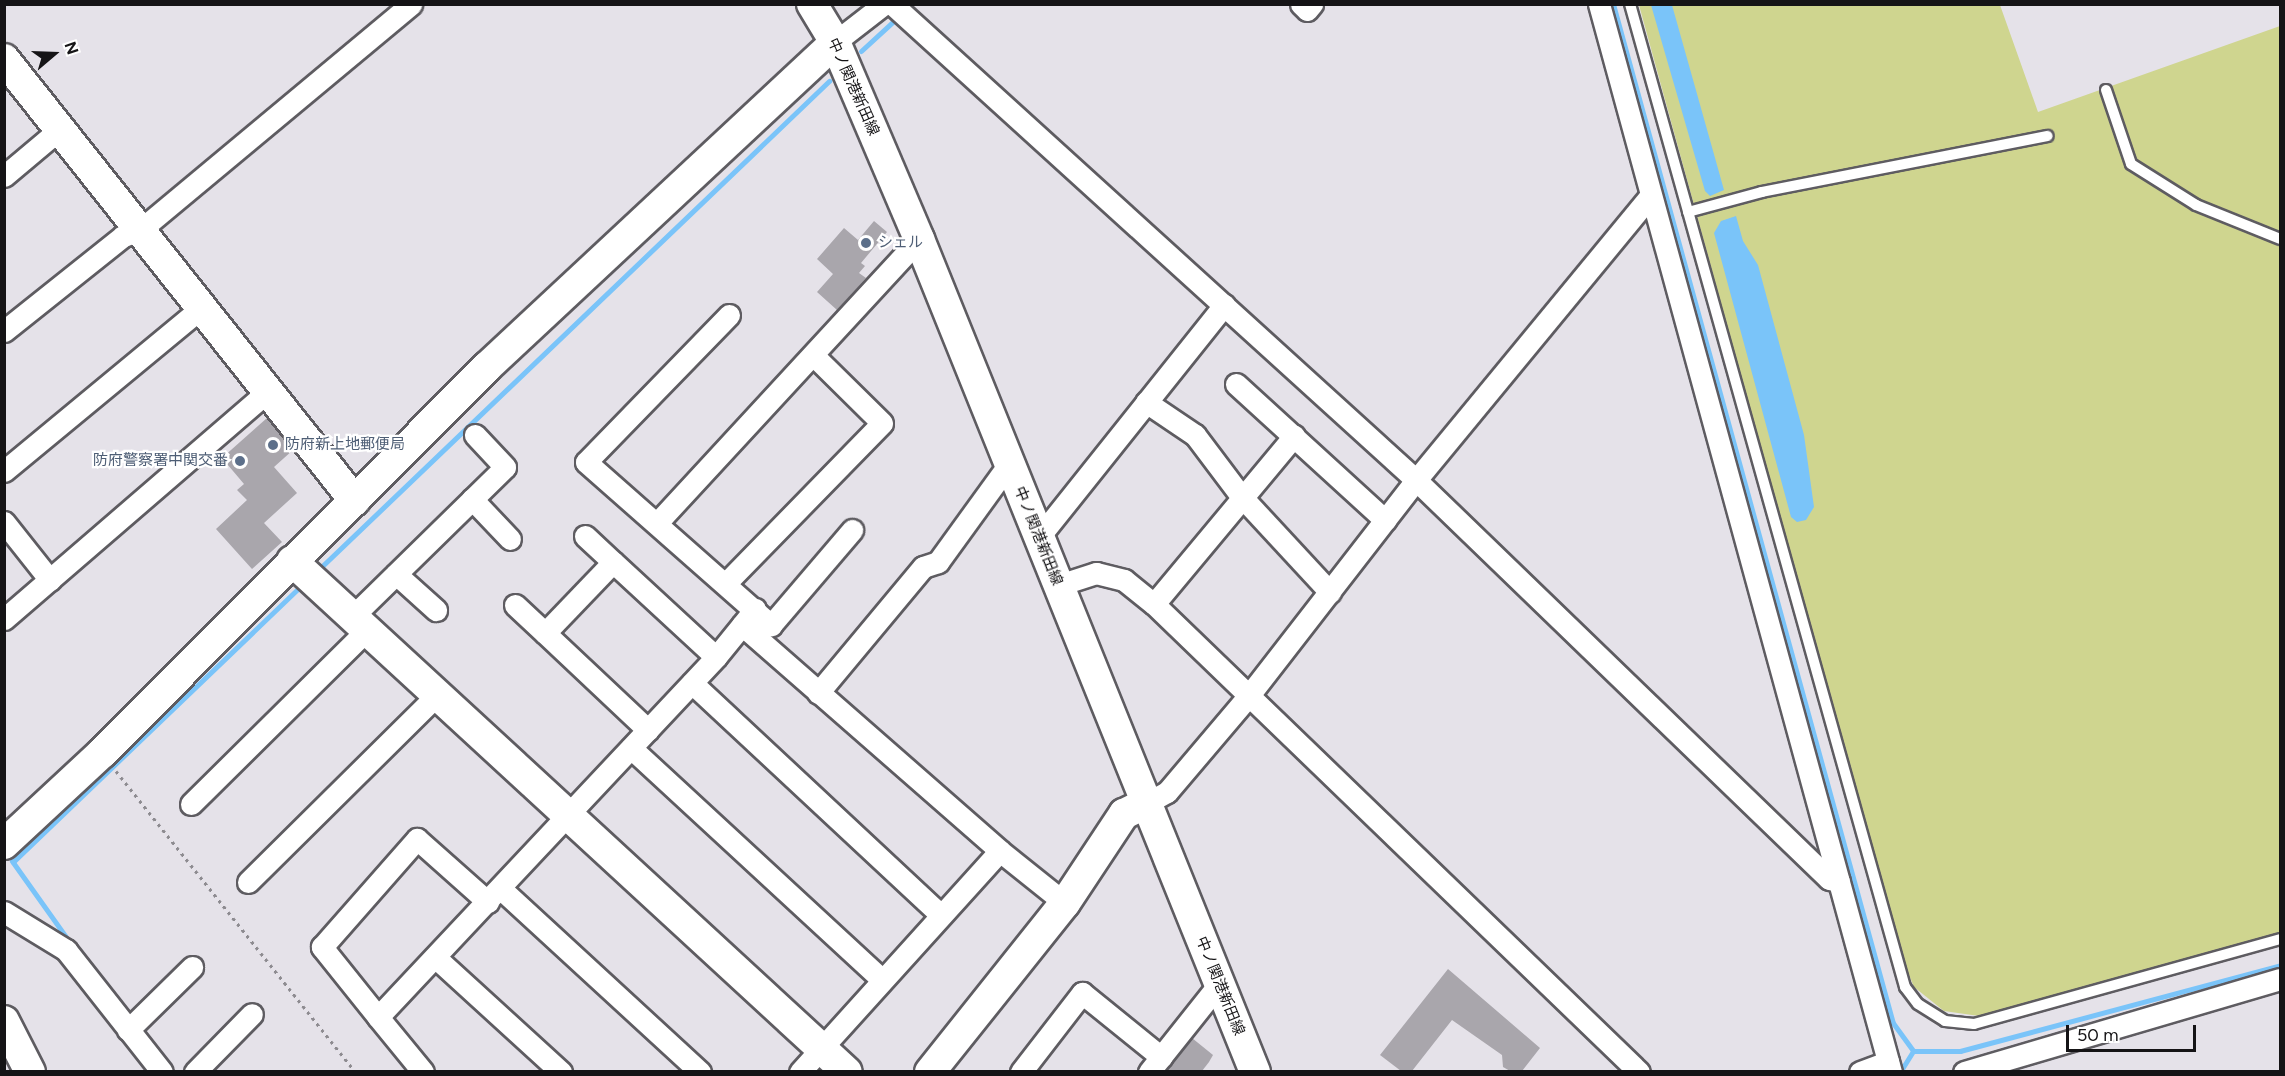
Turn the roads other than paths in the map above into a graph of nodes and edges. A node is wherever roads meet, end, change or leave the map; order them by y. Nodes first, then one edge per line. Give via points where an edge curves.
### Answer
1 (411, 4) edge
2 (812, 4) edge
3 (884, 4) edge
4 (892, 4) edge
5 (1301, 4) edge
6 (1312, 4) edge
7 (1599, 4) edge
8 (1630, 4) edge
9 (835, 42) junction
10 (4, 59) edge
11 (2106, 90) dead end
12 (60, 129) junction
13 (2048, 136) dead end
14 (4, 176) edge
15 (1650, 196) junction
16 (1688, 212) junction
17 (140, 230) junction
18 (919, 239) junction
19 (2280, 239) edge
20 (1224, 305) junction
21 (201, 308) junction
22 (729, 315) dead end
23 (4, 331) edge
24 (813, 355) junction
25 (1236, 384) dead end
26 (268, 391) junction
27 (1146, 402) junction
28 (475, 435) dead end
29 (1294, 436) junction
30 (1009, 464) junction
31 (4, 471) edge
32 (1416, 480) junction
33 (1241, 496) junction
34 (472, 499) junction
35 (355, 501) junction
36 (1385, 520) junction
37 (4, 522) edge
38 (657, 523) junction
39 (852, 530) dead end
40 (585, 536) dead end
41 (1039, 537) junction
42 (510, 539) dead end
43 (292, 561) junction
44 (613, 562) junction
45 (396, 574) junction
46 (50, 580) junction
47 (726, 583) junction
48 (1059, 585) junction
49 (1330, 592) junction
50 (1154, 604) junction
51 (515, 605) dead end
52 (436, 610) dead end
53 (748, 617) junction
54 (4, 619) edge
55 (359, 624) junction
56 (545, 633) junction
57 (716, 657) junction
58 (692, 683) junction
59 (818, 693) junction
60 (1250, 694) junction
61 (436, 696) junction
62 (648, 730) junction
63 (631, 748) junction
64 (1147, 803) junction
65 (191, 804) dead end
66 (566, 815) junction
67 (11, 837) edge
68 (1000, 851) junction
69 (1839, 880) junction
70 (248, 882) dead end
71 (494, 895) junction
72 (1065, 903) junction
73 (4, 912) edge
74 (941, 915) junction
75 (2280, 939) edge
76 (435, 957) junction
77 (192, 967) dead end
78 (2280, 979) edge
79 (882, 980) junction
80 (1219, 984) junction
81 (252, 1014) dead end
82 (378, 1017) junction
83 (4, 1021) edge
84 (128, 1030) junction
85 (820, 1047) junction
86 (1155, 1064) edge
87 (2021, 1064) edge
88 (1890, 1067) edge
89 (30, 1071) edge
90 (162, 1071) edge
91 (195, 1071) edge
92 (423, 1071) edge
93 (561, 1071) edge
94 (700, 1071) edge
95 (800, 1071) edge
96 (847, 1071) edge
97 (930, 1071) edge
98 (1021, 1071) edge
99 (1255, 1071) edge
100 (1639, 1071) edge
101 (1860, 1071) edge
102 (1964, 1071) edge

1 - 17 street
2 - 9 street, 中ノ関港新田線
3 - 9 street
4 - 20 street
5 - 6 street via 1307,10
7 - 15 street
8 - 16 lane
9 - 18 street, 中ノ関港新田線
9 - 35 street via 487,368
10 - 12 street
11 - 19 lane via 2131,164 2196,205
12 - 14 street
12 - 17 street
13 - 16 lane via 1762,192
15 - 32 street
15 - 69 street
16 - 75 lane via 1895,964 1912,996 1945,1021 1974,1024
17 - 21 street
17 - 23 street via 123,236
18 - 24 street
18 - 30 street, 中ノ関港新田線
20 - 27 street
20 - 32 street
21 - 26 street
21 - 31 street
22 - 38 street via 586,462
24 - 38 street
24 - 47 street via 882,423
25 - 29 street
26 - 35 street
26 - 46 street
27 - 33 street via 1195,435
27 - 41 street
28 - 34 street via 505,467
29 - 33 street
29 - 36 street
30 - 41 street, 中ノ関港新田線
30 - 59 street via 938,562 923,567
32 - 36 street
32 - 69 street via 1829,879
33 - 49 street
33 - 50 street
34 - 42 street
34 - 45 street
35 - 43 street
36 - 49 street
37 - 46 street
38 - 47 street
39 - 53 street via 771,625
40 - 44 street
41 - 48 street, 中ノ関港新田線
43 - 55 street
43 - 67 street via 102,753
44 - 56 street
44 - 57 street
45 - 52 street
45 - 55 street
46 - 54 street
47 - 53 street
48 - 50 street via 1096,573 1124,580
48 - 64 street, 中ノ関港新田線
49 - 60 street
50 - 60 street
51 - 56 street
53 - 57 street
53 - 59 street
55 - 61 street
55 - 65 street
56 - 62 street
57 - 58 street
58 - 62 street
58 - 74 street
59 - 68 street
60 - 64 street via 1167,792
60 - 100 street
61 - 66 street
61 - 70 street
62 - 63 street
63 - 66 street
63 - 79 street
64 - 72 street via 1124,814
64 - 80 street, 中ノ関港新田線
66 - 71 street
66 - 85 street
68 - 72 street
68 - 74 street
69 - 88 street
71 - 76 street
71 - 82 street via 417,839 322,947
71 - 94 street
72 - 97 street
73 - 84 street via 66,950
74 - 79 street
76 - 82 street
76 - 93 street
77 - 84 street
78 - 87 street
79 - 85 street
80 - 86 street
80 - 99 street, 中ノ関港新田線
81 - 91 street
82 - 92 street
83 - 89 street
84 - 90 street
85 - 95 street
85 - 96 street
86 - 98 street via 1082,993
87 - 102 street
88 - 101 street

